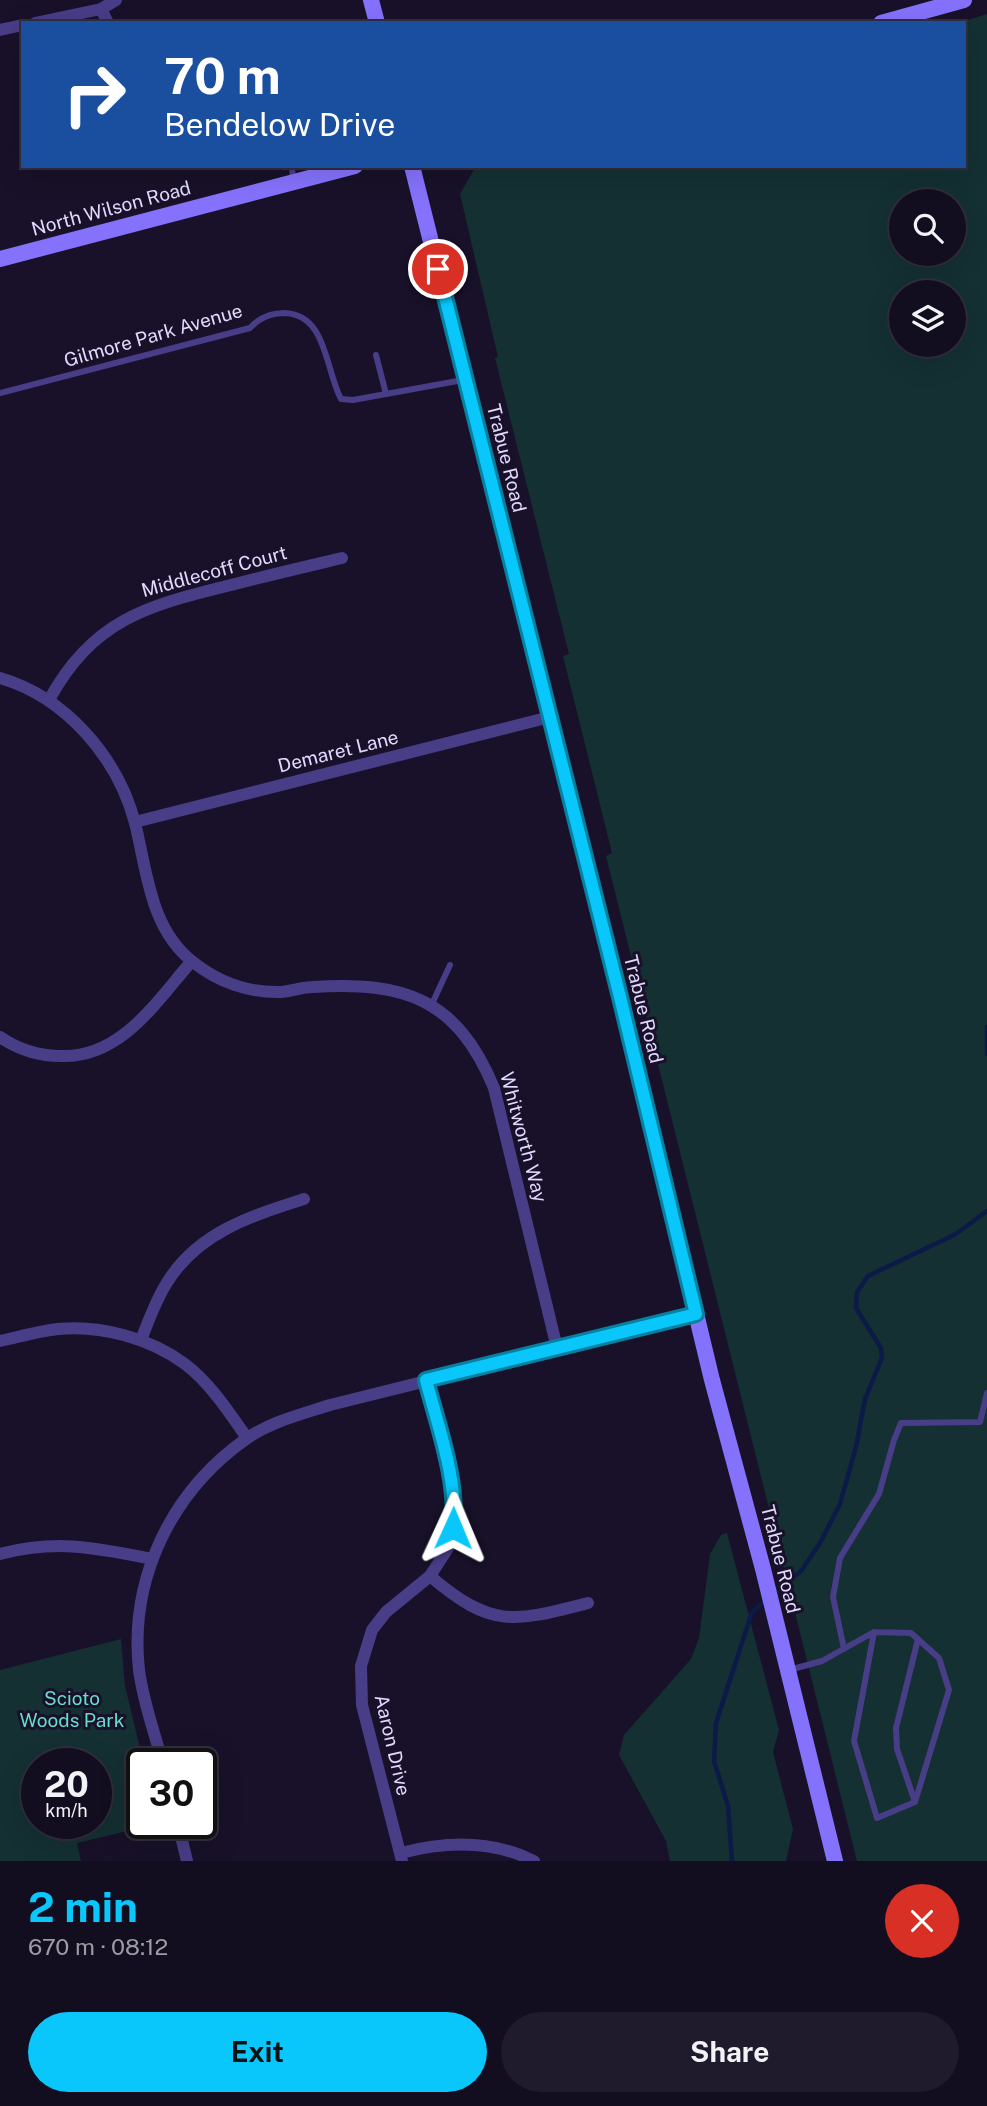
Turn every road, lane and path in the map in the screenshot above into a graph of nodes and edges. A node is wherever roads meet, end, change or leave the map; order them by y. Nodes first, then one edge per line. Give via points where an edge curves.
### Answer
1 (116, 0) edge
2 (371, 0) edge
3 (964, 0) edge
4 (101, 9) junction
5 (44, 21) edge
6 (107, 21) edge
7 (376, 21) edge
8 (888, 21) edge
9 (21, 25) edge
10 (0, 30) edge
11 (340, 168) edge
12 (413, 168) edge
13 (293, 174) edge
14 (0, 259) edge
15 (376, 355) dead end
16 (466, 379) junction
17 (0, 393) edge
18 (386, 394) junction
19 (342, 558) dead end
20 (0, 678) edge
21 (49, 700) junction
22 (550, 717) junction
23 (135, 822) junction
24 (191, 961) junction
25 (450, 965) dead end
26 (431, 1006) junction
27 (0, 1037) edge
28 (304, 1199) dead end
29 (696, 1314) junction
30 (141, 1340) junction
31 (0, 1341) edge
32 (557, 1348) junction
33 (426, 1380) junction
34 (987, 1393) edge
35 (247, 1438) junction
36 (0, 1554) edge
37 (152, 1559) junction
38 (430, 1576) junction
39 (588, 1603) dead end
40 (874, 1632) junction
41 (918, 1639) junction
42 (844, 1648) junction
43 (787, 1670) junction
44 (159, 1748) edge
45 (915, 1802) junction
46 (182, 1839) edge
47 (401, 1857) edge
48 (187, 1861) edge
49 (534, 1861) edge
50 (835, 1861) edge

1 - 4 street
2 - 7 main road
3 - 8 main road
4 - 5 street
4 - 6 street
9 - 10 street
11 - 13 main road, North Wilson Road
12 - 16 main road, Trabue Road
13 - 14 main road, North Wilson Road
15 - 18 lane
16 - 18 lane, Gilmore Park Avenue
16 - 22 main road, Trabue Road
17 - 18 lane, Gilmore Park Avenue via 250,328 261,318 285,313 302,316 317,330 341,399
19 - 21 street, Middlecoff Court via 169,600 138,612 81,652
20 - 21 street, Whitworth Way
21 - 23 street, Whitworth Way via 102,754
22 - 23 street, Demaret Lane
22 - 29 main road, Trabue Road
23 - 24 street, Whitworth Way via 161,922
24 - 26 street, Whitworth Way via 242,988 283,992 367,986 404,993
24 - 27 street via 132,1028 100,1050 43,1055
25 - 26 lane
26 - 32 street, Whitworth Way via 459,1026 494,1088
28 - 30 street via 220,1230 199,1245 167,1281
29 - 32 street
29 - 43 main road, Trabue Road
30 - 31 street via 103,1331 57,1329
30 - 35 street via 203,1381
32 - 33 street
33 - 35 street via 287,1418
33 - 38 street, Aaron Drive via 455,1507 448,1548
34 - 42 lane via 980,1422 901,1423 879,1494 840,1558 833,1597
35 - 37 street via 189,1492
36 - 37 street via 54,1545 85,1546
37 - 44 street via 140,1607 138,1650 139,1672
38 - 39 street via 474,1608 511,1619
38 - 47 street, Aaron Drive via 386,1612 372,1630 361,1666 362,1705
40 - 41 lane via 911,1633
40 - 42 lane
40 - 45 lane via 854,1741 877,1818
41 - 45 lane via 895,1728 897,1749
41 - 45 lane via 939,1658 949,1690
42 - 43 lane via 822,1661
43 - 50 main road, Trabue Road
46 - 48 street
47 - 49 street via 430,1845 457,1843 483,1845

